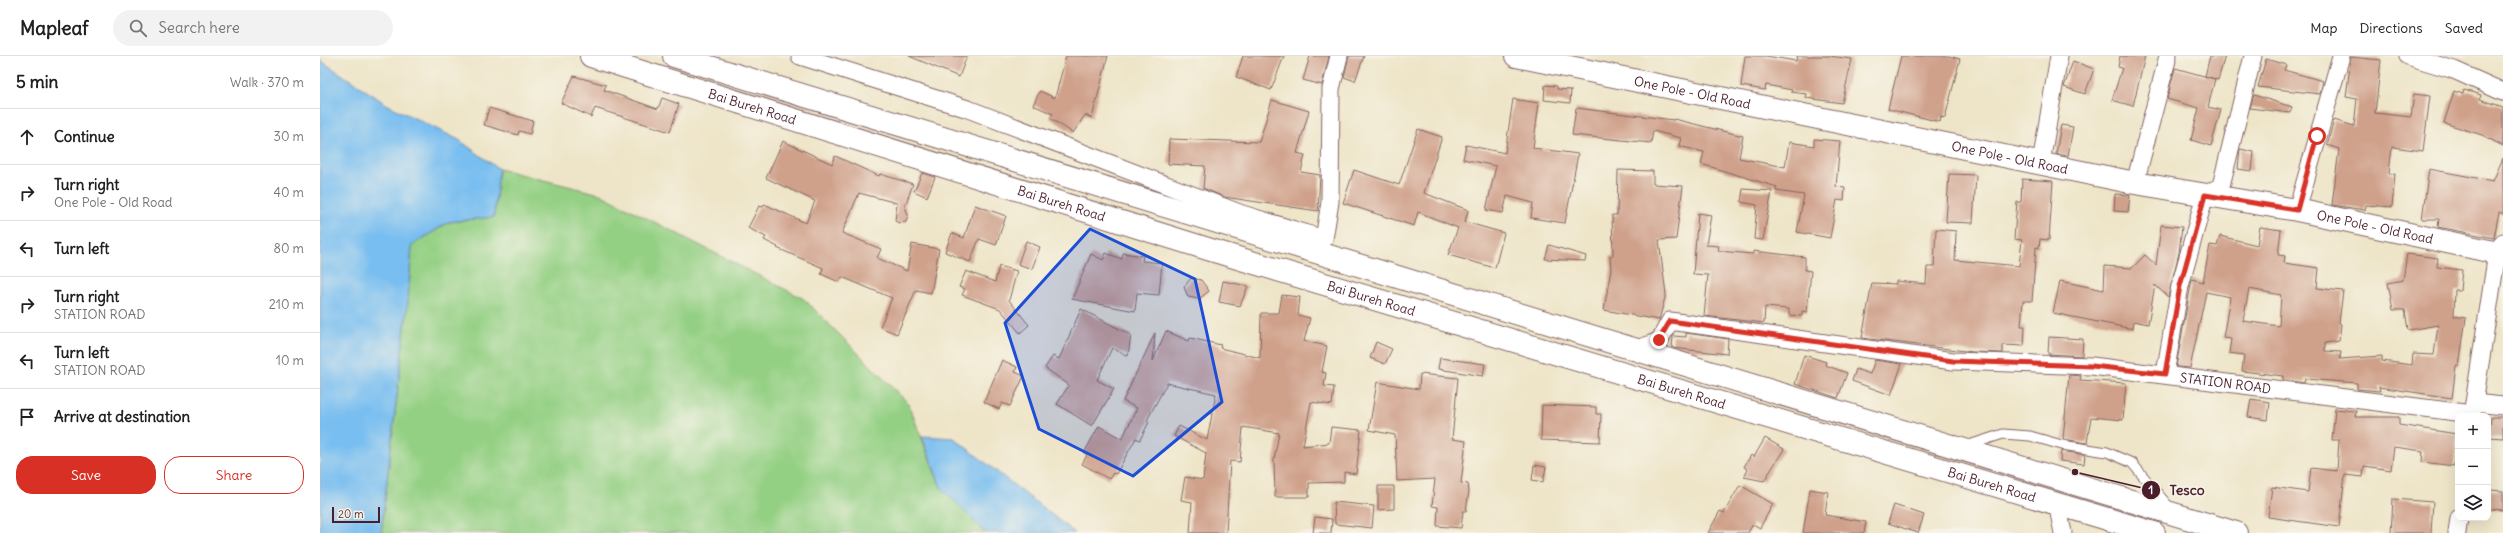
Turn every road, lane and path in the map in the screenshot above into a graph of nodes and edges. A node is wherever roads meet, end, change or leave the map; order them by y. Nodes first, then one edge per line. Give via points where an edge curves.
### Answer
1 (591, 56) edge
2 (674, 56) edge
3 (800, 56) edge
4 (1339, 56) edge
5 (1516, 56) edge
6 (2059, 56) edge
7 (2168, 56) edge
8 (2253, 56) edge
9 (2341, 56) edge
10 (2408, 56) edge
11 (2503, 92) edge
12 (2041, 163) junction
13 (2135, 183) junction
14 (2205, 195) junction
15 (2297, 210) junction
16 (2501, 250) edge
17 (1635, 350) junction
18 (2165, 374) junction
19 (2503, 406) edge
20 (2473, 411) edge
21 (1961, 448) junction
22 (2057, 503) junction
23 (2176, 514) junction
24 (2459, 521) edge
25 (2124, 528) edge
26 (2063, 533) edge
27 (2154, 533) edge
28 (2236, 533) edge
29 (2457, 533) edge

1 - 22 main road, Bai Bureh Road via 1211,250
2 - 17 main road, Bai Bureh Road
3 - 4 street via 968,109 1242,214 1324,240 1330,202 1331,88
5 - 12 main road, One Pole - Old Road
6 - 12 street
7 - 13 street
8 - 14 street via 2221,186
9 - 15 street
10 - 11 street via 2454,70
12 - 13 main road, One Pole - Old Road
13 - 14 main road, One Pole - Old Road
14 - 15 main road, One Pole - Old Road
14 - 18 street via 2180,286
15 - 16 main road, One Pole - Old Road
16 - 20 street
17 - 18 street, STATION ROAD via 1659,340 1670,321 1953,361 2084,366
17 - 21 main road, Bai Bureh Road
18 - 20 street, STATION ROAD
19 - 20 street, STATION ROAD
21 - 23 main road, Bai Bureh Road
21 - 23 lane via 2002,434 2030,436 2062,445 2107,452 2132,463
22 - 25 main road, Bai Bureh Road
22 - 26 street
23 - 28 main road, Bai Bureh Road
24 - 29 street
25 - 27 main road, Bai Bureh Road

